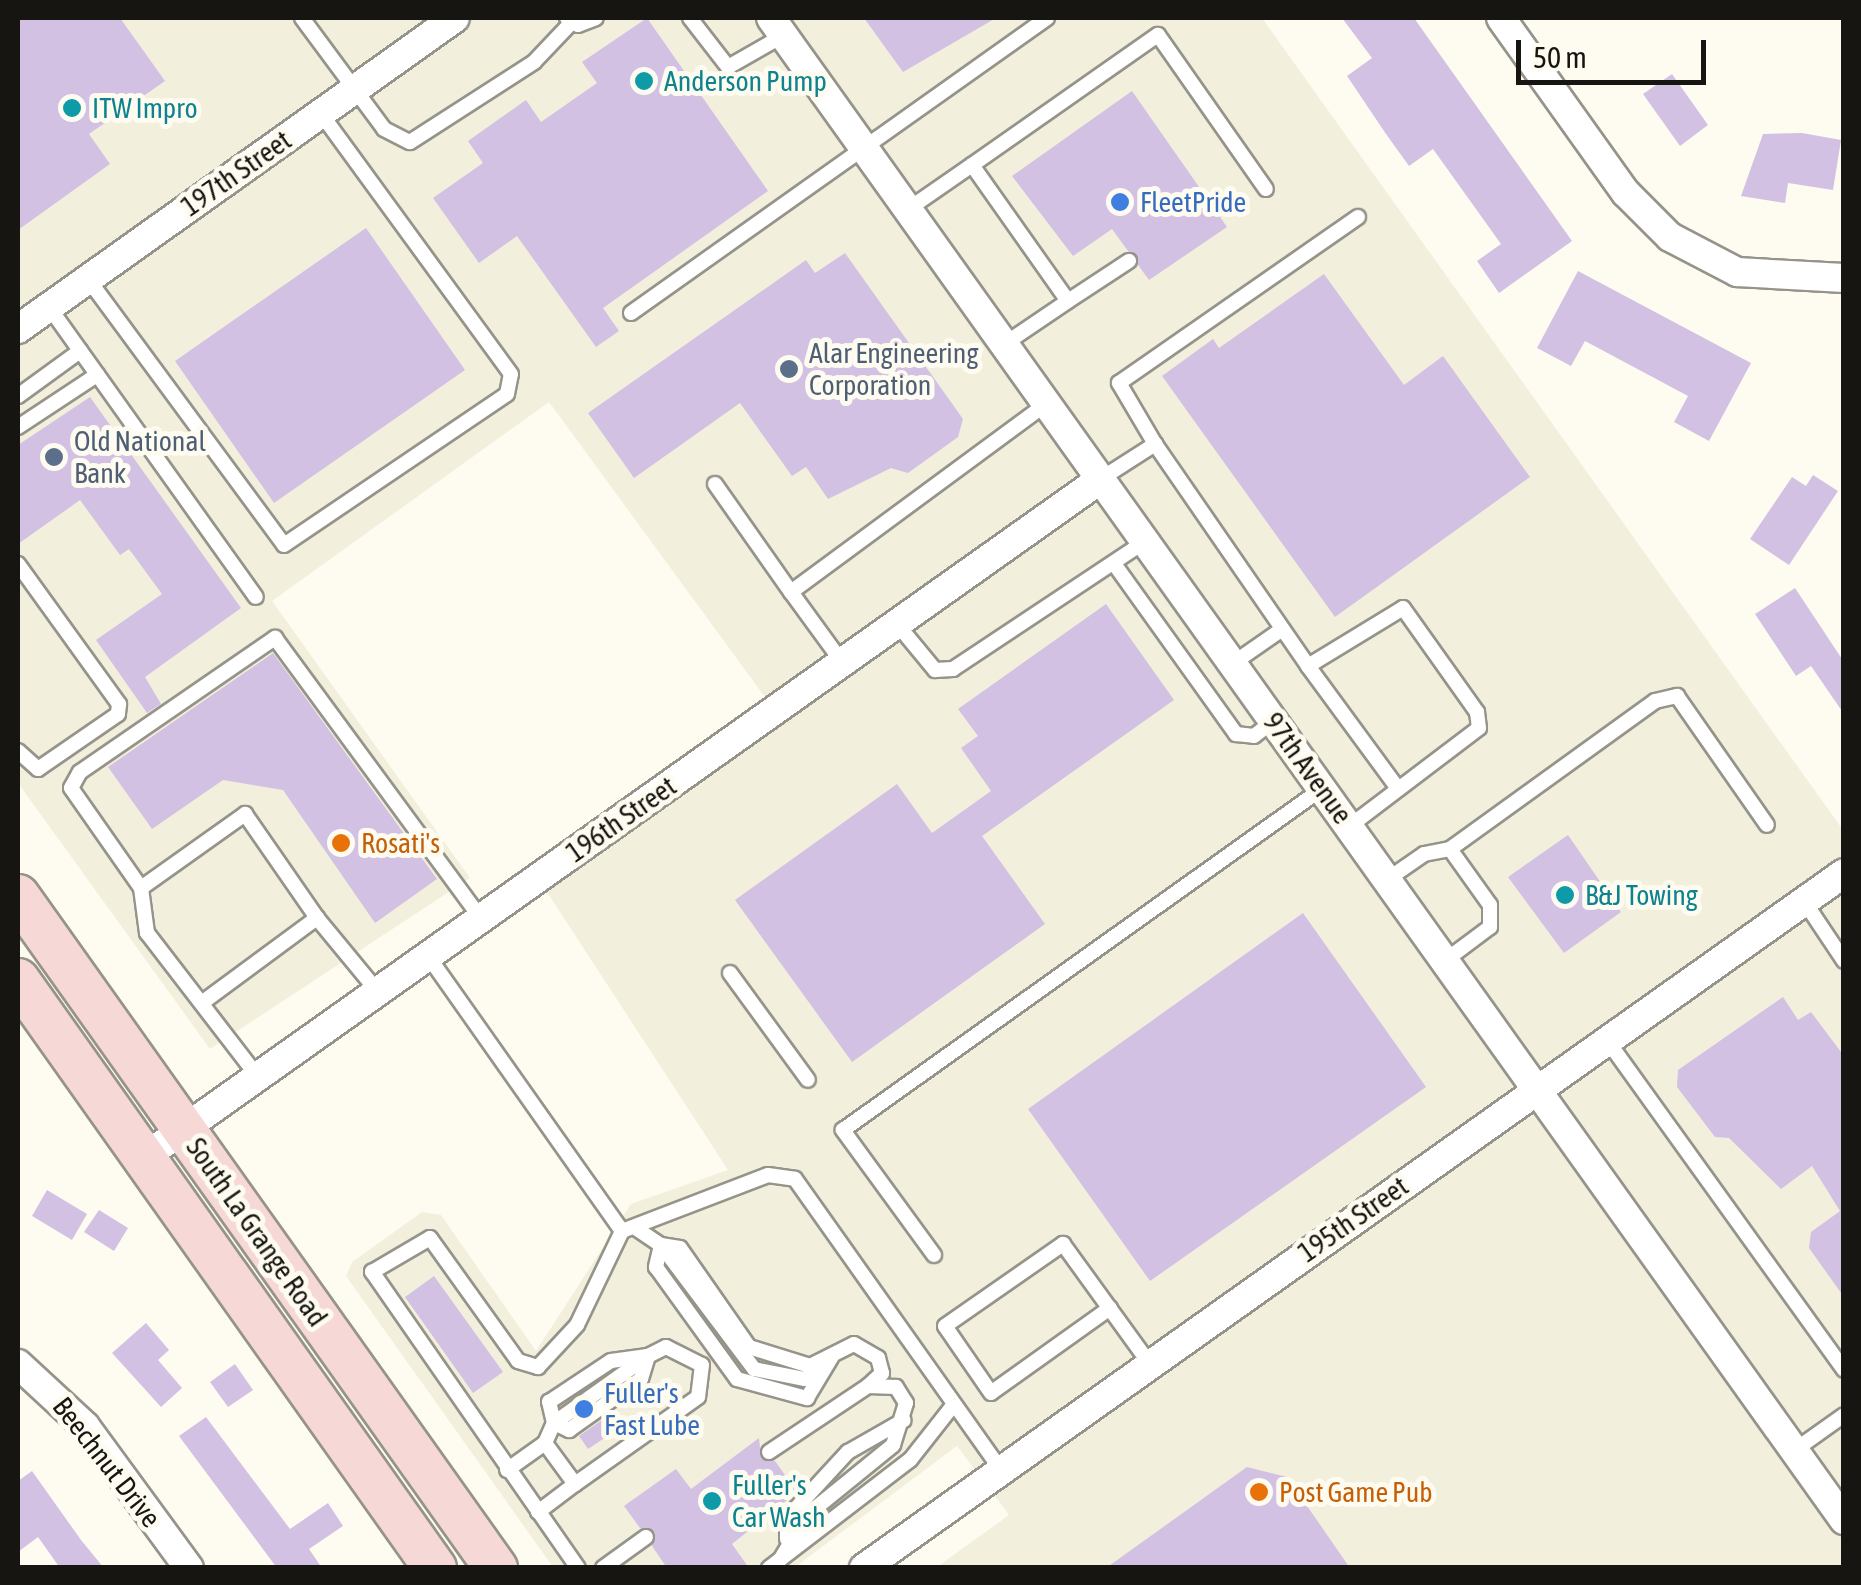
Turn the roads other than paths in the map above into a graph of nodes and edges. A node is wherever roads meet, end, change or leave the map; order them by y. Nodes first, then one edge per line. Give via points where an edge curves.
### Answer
1 (302, 18) edge
2 (455, 18) edge
3 (596, 18) edge
4 (690, 18) edge
5 (1047, 18) edge
6 (1501, 18) edge
7 (569, 20) edge
8 (778, 26) edge
9 (356, 88) junction
10 (322, 113) junction
11 (863, 148) junction
12 (972, 165) junction
13 (1266, 188) dead end
14 (908, 210) junction
15 (1358, 218) dead end
16 (1129, 261) dead end
17 (1844, 278) edge
18 (88, 279) junction
19 (1068, 301) junction
20 (49, 307) junction
21 (631, 312) dead end
22 (18, 329) edge
23 (1004, 345) junction
24 (80, 351) junction
25 (97, 375) junction
26 (18, 396) edge
27 (1045, 406) junction
28 (18, 428) edge
29 (1155, 444) junction
30 (1098, 481) junction
31 (715, 484) dead end
32 (1144, 542) junction
33 (18, 564) edge
34 (1115, 565) junction
35 (792, 592) junction
36 (256, 597) dead end
37 (897, 624) junction
38 (1282, 630) junction
39 (842, 662) junction
40 (1232, 664) junction
41 (1308, 666) junction
42 (1274, 721) junction
43 (18, 751) edge
44 (55, 757) junction
45 (72, 781) junction
46 (1396, 786) junction
47 (1322, 788) junction
48 (1767, 825) dead end
49 (1350, 826) junction
50 (1450, 849) junction
51 (1844, 873) edge
52 (1388, 879) junction
53 (142, 888) junction
54 (18, 896) edge
55 (1804, 901) junction
56 (317, 918) junction
57 (481, 918) junction
58 (428, 956) junction
59 (1447, 959) junction
60 (1844, 961) edge
61 (730, 973) dead end
62 (18, 980) edge
63 (378, 992) junction
64 (202, 1002) junction
65 (1606, 1040) junction
66 (258, 1077) junction
67 (808, 1080) dead end
68 (1540, 1086) junction
69 (184, 1130) junction
70 (144, 1158) junction
71 (629, 1230) junction
72 (661, 1246) junction
73 (934, 1254) dead end
74 (1110, 1308) junction
75 (648, 1356) junction
76 (832, 1356) junction
77 (18, 1364) edge
78 (1150, 1364) junction
79 (1844, 1370) edge
80 (868, 1386) junction
81 (954, 1404) junction
82 (1844, 1415) edge
83 (904, 1420) junction
84 (554, 1423) junction
85 (546, 1443) junction
86 (1794, 1450) junction
87 (769, 1452) dead end
88 (508, 1470) junction
89 (1001, 1470) junction
90 (576, 1484) junction
91 (538, 1512) junction
92 (1844, 1520) edge
93 (646, 1538) dead end
94 (787, 1539) junction
95 (778, 1565) edge
96 (189, 1568) edge
97 (435, 1568) edge
98 (496, 1568) edge
99 (578, 1568) edge
100 (603, 1568) edge
101 (864, 1568) edge

1 - 9 lane
2 - 9 street, 197th Street
3 - 7 lane
4 - 8 lane via 728,67
5 - 11 lane
6 - 17 street via 1626,194 1670,237 1737,272
7 - 9 lane via 534,62 410,142 384,129
8 - 11 street, 97th Avenue
9 - 10 street, 197th Street
10 - 18 street, 197th Street
10 - 18 lane via 511,374 507,394 284,544
11 - 14 street, 97th Avenue
11 - 21 lane
12 - 13 lane via 1158,35
12 - 14 lane
12 - 19 lane
14 - 23 street, 97th Avenue
15 - 29 lane via 1119,383
16 - 19 lane
18 - 20 street, 197th Street
19 - 23 lane
20 - 22 street, 197th Street
20 - 24 lane
23 - 27 street, 97th Avenue
24 - 25 lane
24 - 26 lane
25 - 28 lane
25 - 36 lane
27 - 30 street, 97th Avenue
27 - 35 lane
29 - 30 lane
29 - 38 lane
30 - 32 street, 97th Avenue
30 - 37 street, 196th Street
31 - 35 lane
32 - 34 lane
32 - 40 street, 97th Avenue
33 - 44 lane via 118,704 118,714
34 - 37 lane via 953,669 935,670
34 - 42 lane via 1236,734 1254,736
35 - 39 lane
37 - 39 street, 196th Street
38 - 40 lane
38 - 41 lane
39 - 57 street, 196th Street
40 - 42 street, 97th Avenue
41 - 46 lane
41 - 46 lane via 1403,608 1479,728
42 - 47 street, 97th Avenue
43 - 44 lane via 38,769
44 - 45 lane
45 - 53 lane
45 - 57 lane via 275,638
46 - 49 lane
47 - 49 street, 97th Avenue
47 - 73 lane via 843,1130
48 - 50 lane via 1678,696 1655,701
49 - 52 street, 97th Avenue
50 - 52 lane via 1424,854
50 - 59 lane via 1490,905 1490,927
51 - 55 street, 195th Street
52 - 59 street, 97th Avenue
53 - 56 lane via 245,814
53 - 64 lane via 147,933
54 - 69 main road, South La Grange Road
55 - 60 lane
55 - 65 street, 195th Street
56 - 63 lane
56 - 64 lane
57 - 58 street, 196th Street
58 - 63 street, 196th Street
58 - 71 lane
59 - 68 street, 97th Avenue
61 - 67 lane
62 - 70 main road, South La Grange Road
63 - 66 street, 196th Street
64 - 66 lane
65 - 68 street, 195th Street
65 - 79 lane
66 - 69 street, 196th Street
68 - 78 street, 195th Street
68 - 86 street, 97th Avenue
69 - 70 street, 196th Street
69 - 98 main road, South La Grange Road
70 - 97 main road, South La Grange Road
71 - 72 lane
71 - 81 lane via 768,1175 795,1180
71 - 88 lane via 578,1325 538,1367 518,1361 430,1238 372,1272
72 - 76 lane via 754,1370 805,1378
72 - 76 lane via 656,1268 737,1379 766,1394 807,1398
74 - 74 lane via 1062,1244 945,1326 991,1393
74 - 78 lane
75 - 84 lane via 642,1379 569,1430
75 - 84 lane via 611,1360 549,1402
75 - 90 lane via 683,1351 707,1380
76 - 80 lane via 869,1345 882,1373
77 - 96 street, Beechnut Drive via 86,1426
78 - 89 street, 195th Street
80 - 83 lane via 896,1387
80 - 87 lane
81 - 89 lane
81 - 95 lane via 910,1460
82 - 86 lane
83 - 94 lane via 894,1445
83 - 94 lane via 848,1452 787,1518
84 - 85 lane
85 - 88 lane
85 - 90 lane
86 - 92 street, 97th Avenue
88 - 91 lane
89 - 101 street, 195th Street
90 - 91 lane
91 - 99 lane
93 - 100 lane
94 - 95 lane

